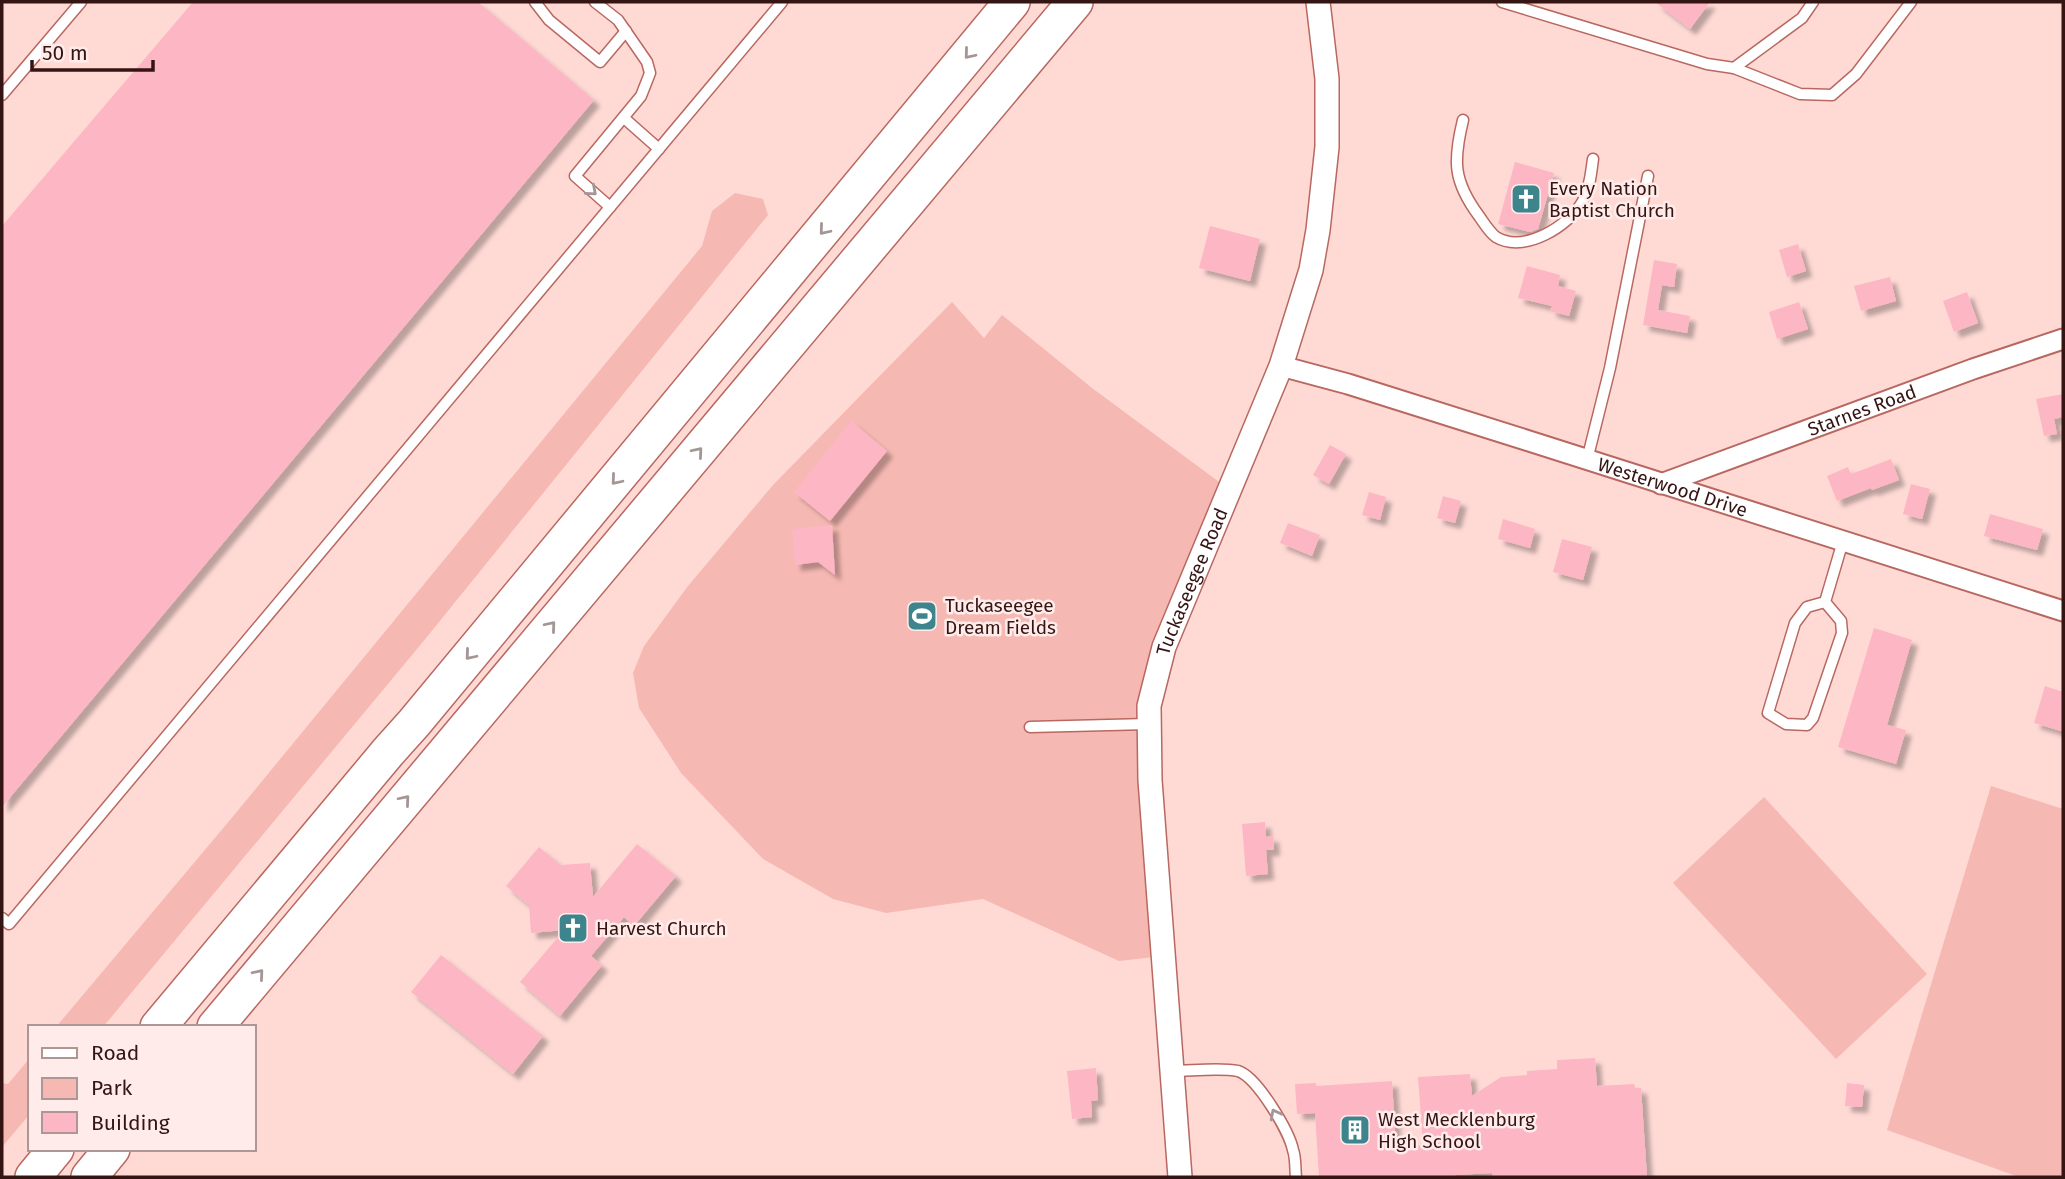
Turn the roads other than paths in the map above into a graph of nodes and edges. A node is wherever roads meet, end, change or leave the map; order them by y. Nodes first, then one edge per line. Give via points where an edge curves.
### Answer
1 (81, 2) edge
2 (535, 2) edge
3 (595, 2) edge
4 (782, 2) edge
5 (1012, 2) edge
6 (1075, 2) edge
7 (1318, 2) edge
8 (1502, 2) edge
9 (1813, 2) edge
10 (1910, 2) edge
11 (626, 31) junction
12 (1734, 68) junction
13 (2, 95) edge
14 (624, 118) junction
15 (1463, 120) dead end
16 (659, 149) junction
17 (1593, 159) dead end
18 (1648, 176) dead end
19 (610, 207) junction
20 (2063, 339) edge
21 (1281, 366) junction
22 (1587, 460) junction
23 (1661, 484) junction
24 (1843, 541) junction
25 (1825, 602) junction
26 (2063, 611) edge
27 (1148, 724) junction
28 (1030, 727) dead end
29 (2, 918) edge
30 (160, 1025) edge
31 (217, 1025) edge
32 (1172, 1071) junction
33 (54, 1151) edge
34 (110, 1151) edge
35 (33, 1177) edge
36 (89, 1177) edge
37 (1180, 1177) edge
38 (1296, 1177) edge

1 - 13 lane
2 - 11 lane via 548,20 600,62
3 - 11 lane
4 - 16 lane
5 -> 30 highway
31 -> 6 highway
7 - 21 street, Tuckaseegee Road via 1327,79 1324,189 1311,270
8 - 12 lane via 1707,64
9 - 12 lane via 1802,18
10 - 12 lane via 1856,74 1832,95 1800,94
11 - 14 lane via 647,62 649,73 641,96
14 - 16 lane
14 -> 19 lane via 575,176
15 - 17 lane via 1456,153 1458,180 1489,230 1502,239 1532,241 1552,232 1579,207 1589,186
16 - 19 lane
18 - 22 lane
19 - 29 lane via 9,924
20 - 23 street, Starnes Road
21 - 22 street, Westerwood Drive
21 - 27 street, Tuckaseegee Road via 1164,647
22 - 23 street, Westerwood Drive
23 - 24 street, Westerwood Drive
24 - 25 lane
24 - 26 street, Westerwood Drive
25 - 25 lane via 1841,621 1842,633 1813,718 1807,725 1786,724 1768,713 1794,622 1807,607
27 - 28 lane
27 - 32 street, Tuckaseegee Road
32 - 37 street, Tuckaseegee Road
38 -> 32 lane via 1293,1149 1267,1100 1247,1075 1235,1070
33 - 35 highway
34 - 36 highway

